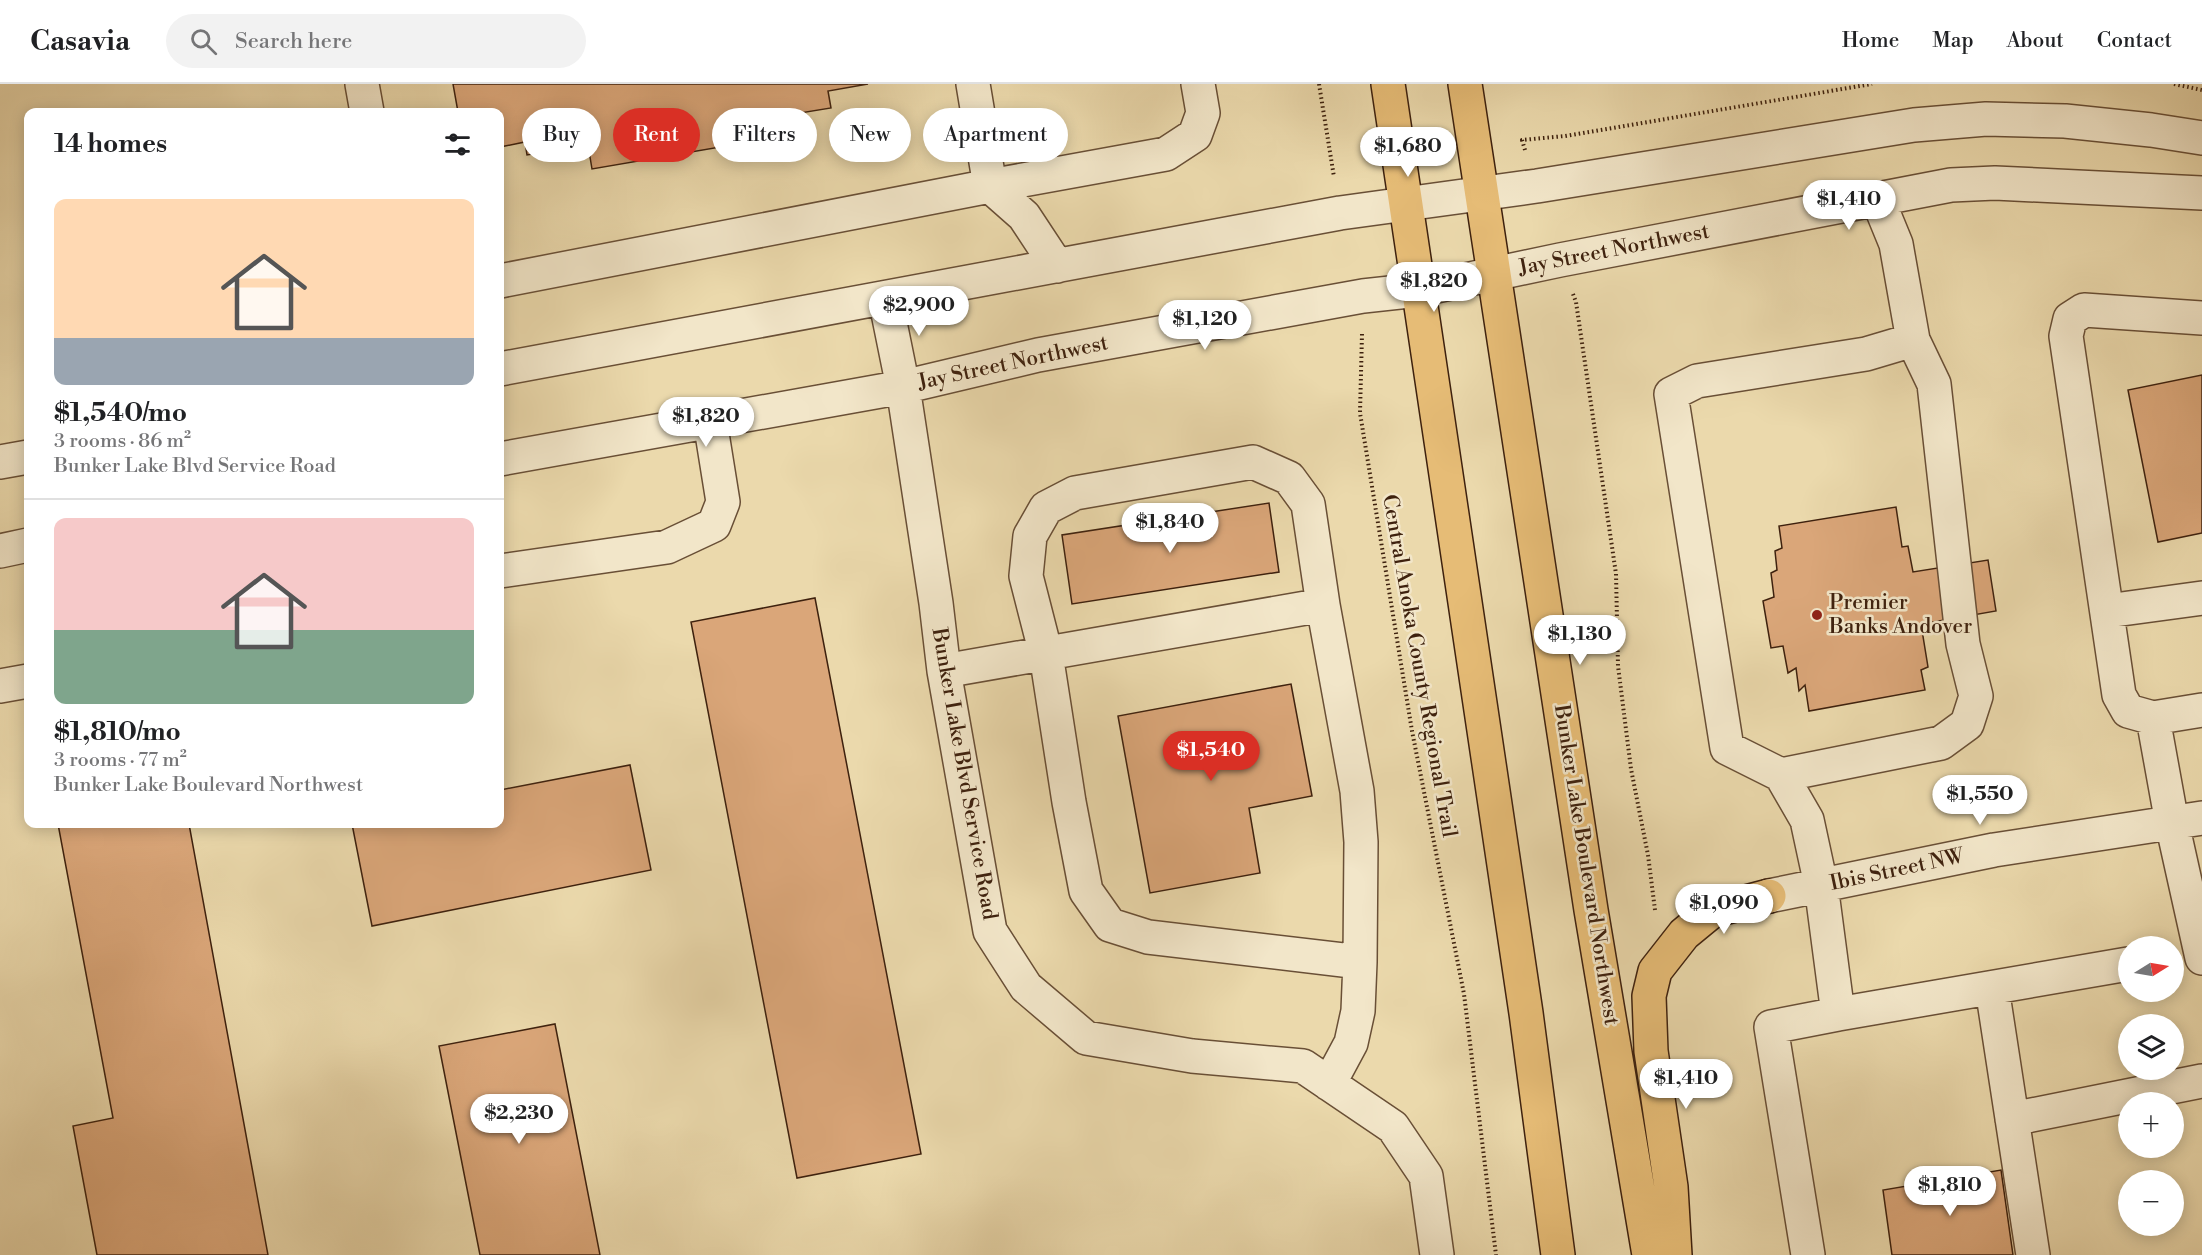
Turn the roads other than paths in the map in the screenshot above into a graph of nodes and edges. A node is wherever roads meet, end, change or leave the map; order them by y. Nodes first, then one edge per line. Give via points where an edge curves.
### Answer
1 (362, 84) edge
2 (973, 84) edge
3 (1198, 84) edge
4 (1388, 84) edge
5 (1465, 84) edge
6 (365, 108) edge
7 (2202, 138) edge
8 (990, 186) junction
9 (1482, 192) junction
10 (2202, 193) edge
11 (1878, 200) junction
12 (1407, 204) junction
13 (1057, 266) junction
14 (1495, 274) junction
15 (504, 280) edge
16 (1418, 290) junction
17 (885, 298) junction
18 (2202, 318) edge
19 (1913, 340) junction
20 (504, 368) edge
21 (903, 387) junction
22 (710, 421) junction
23 (24, 458) edge
24 (504, 458) edge
25 (0, 462) edge
26 (24, 547) edge
27 (0, 551) edge
28 (504, 569) edge
29 (2202, 598) edge
30 (1323, 605) junction
31 (2107, 611) junction
32 (1046, 654) junction
33 (944, 671) junction
34 (24, 682) edge
35 (0, 686) edge
36 (2202, 710) edge
37 (2153, 718) junction
38 (1781, 775) junction
39 (2187, 820) edge
40 (1821, 885) junction
41 (1769, 896) joint
42 (2194, 954) edge
43 (1359, 962) junction
44 (2118, 966) edge
45 (1992, 988) junction
46 (1838, 1014) junction
47 (2202, 1081) edge
48 (1329, 1084) junction
49 (2012, 1119) junction
50 (1437, 1255) edge
51 (1558, 1255) edge
52 (1649, 1255) edge
53 (1675, 1255) edge
54 (1808, 1255) edge
55 (2033, 1255) edge

1 - 6 street
2 - 8 street
3 - 8 street via 1203,113 1195,135 1166,154
4 - 12 main road
5 - 9 main road, Bunker Lake Boulevard Northwest
7 - 9 street via 2065,121 1986,119 1914,126
8 - 13 street via 1024,216
8 - 15 street
9 - 12 street
9 - 14 main road, Bunker Lake Boulevard Northwest
10 - 11 street, Jay Street Northwest via 1995,183 1951,185
11 - 14 street, Jay Street Northwest
11 - 19 street via 1896,244
12 - 13 street
12 - 16 main road
13 - 17 street
14 - 16 street, Jay Street Northwest
14 - 52 main road, Bunker Lake Boulevard Northwest via 1591,910
16 - 21 street, Jay Street Northwest via 1363,296 1038,355
16 - 51 main road via 1526,1013
17 - 20 street
17 - 21 street, Bunker Lake Blvd Service Road
18 - 31 street via 2085,310 2070,319 2066,336
19 - 38 street via 1934,384 1963,644 1976,696 1967,724 1941,743
19 - 38 street via 1866,354 1697,381 1671,394 1727,748
21 - 22 street, Jay Street Northwest
21 - 33 street, Bunker Lake Blvd Service Road
22 - 24 street, Jay Street Northwest
22 - 28 street via 723,502 714,525 667,547
23 - 25 street
26 - 27 street
29 - 31 street
30 - 32 street
30 - 32 street via 1308,504 1289,478 1253,462 1086,491 1046,508 1030,536 1026,576
30 - 43 street via 1357,791 1361,842
31 - 37 street via 2120,695 2128,711
32 - 33 street
32 - 43 street via 1086,891 1110,925 1148,937
33 - 48 street, Bunker Lake Blvd Service Road via 990,931 1026,987 1086,1038 1192,1056 1303,1066
34 - 35 street
36 - 37 street
37 - 39 street
38 - 40 street via 1807,820
39 - 40 street, Ibis Street NW via 1994,850
39 - 42 street
40 - 41 street, Ibis Street NW
40 - 46 street
41 - 53 main road via 1712,911 1684,934 1654,971 1649,996 1651,1051 1671,1187
43 - 48 street via 1358,1011 1351,1043
44 - 45 street
45 - 46 street
45 - 49 street
46 - 54 street via 1771,1027
47 - 49 street
48 - 50 street, Bunker Lake Blvd Service Road via 1393,1127 1426,1176
49 - 55 street

